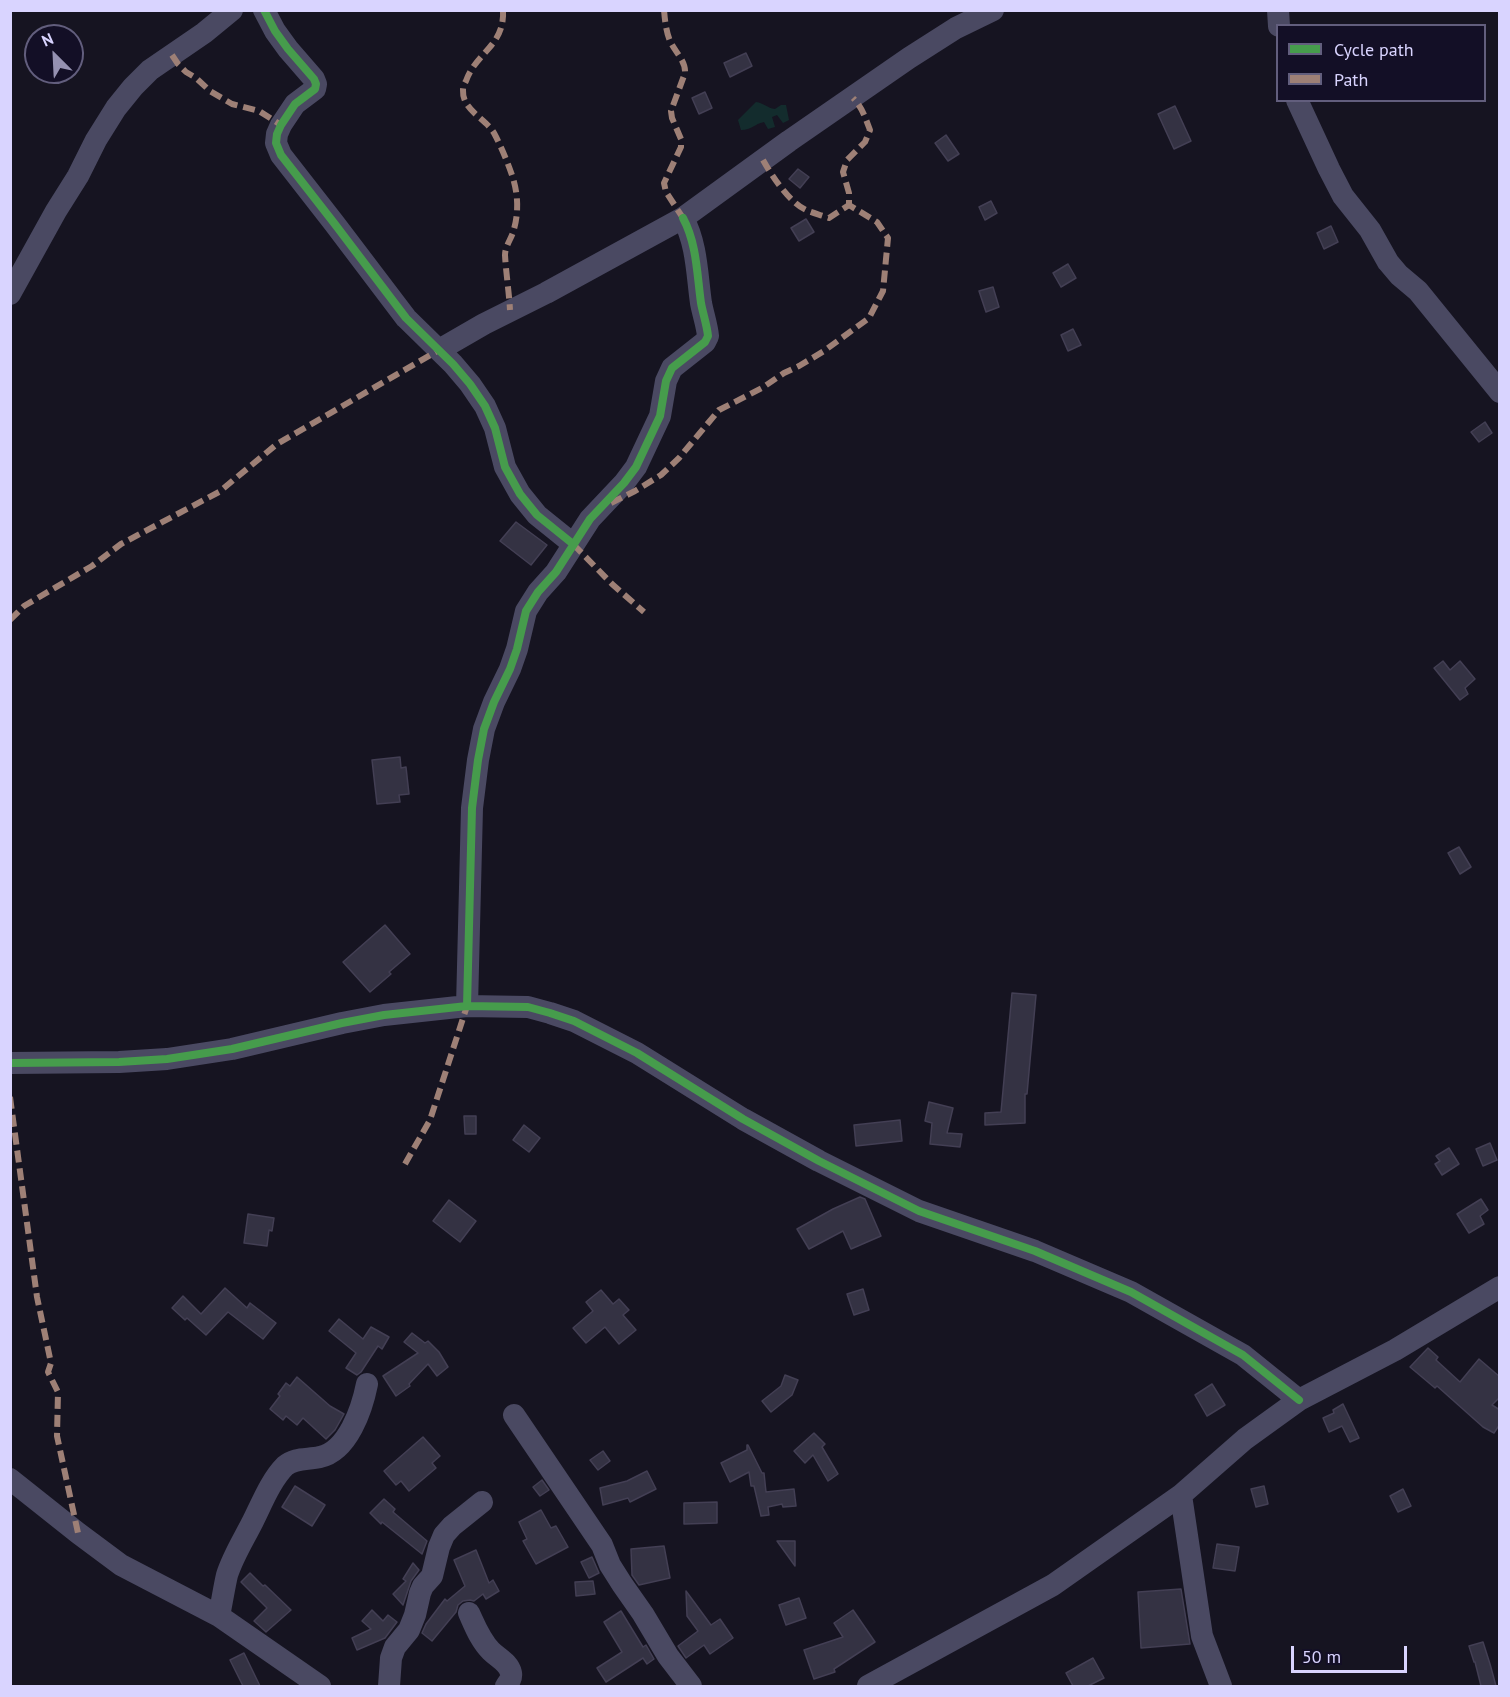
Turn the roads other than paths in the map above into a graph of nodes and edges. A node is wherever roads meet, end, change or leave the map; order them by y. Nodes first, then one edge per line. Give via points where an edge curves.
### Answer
1 (232, 10) edge
2 (264, 10) edge
3 (993, 10) edge
4 (1298, 102) edge
5 (683, 218) junction
6 (10, 294) edge
7 (440, 350) junction
8 (1500, 392) edge
9 (573, 544) junction
10 (467, 1006) junction
11 (10, 1063) edge
12 (1500, 1287) edge
13 (368, 1384) dead end
14 (1299, 1400) junction
15 (514, 1415) dead end
16 (10, 1479) edge
17 (1181, 1495) junction
18 (482, 1502) dead end
19 (469, 1613) dead end
20 (219, 1616) junction
21 (320, 1686) edge
22 (389, 1686) edge
23 (507, 1686) edge
24 (691, 1686) edge
25 (867, 1686) edge
26 (1221, 1686) edge

1 - 6 street via 150,70 116,108
2 - 7 street via 275,31 316,84 281,125 276,143 281,155 406,318
3 - 5 street via 909,58
4 - 8 street via 1343,196 1370,230 1388,262 1418,291
5 - 7 street
5 - 9 street via 696,260 708,336 672,368 660,416 636,467
7 - 9 street via 485,406 505,467 520,494 537,515
9 - 10 street via 526,611 510,669 484,729 472,808
10 - 11 street via 384,1015 232,1049 166,1059
10 - 14 street via 528,1007 574,1021 637,1053 752,1124 918,1211 1035,1251 1131,1292 1243,1355
12 - 14 street via 1395,1350
13 - 20 street via 362,1407 341,1446 320,1457 291,1461 267,1492 234,1557
14 - 17 street via 1245,1439
15 - 24 street
16 - 20 street via 121,1565
17 - 25 street via 1053,1585
17 - 26 street via 1202,1636
18 - 22 street via 444,1535 409,1630 395,1647
19 - 23 street via 481,1639 511,1672
20 - 21 street

